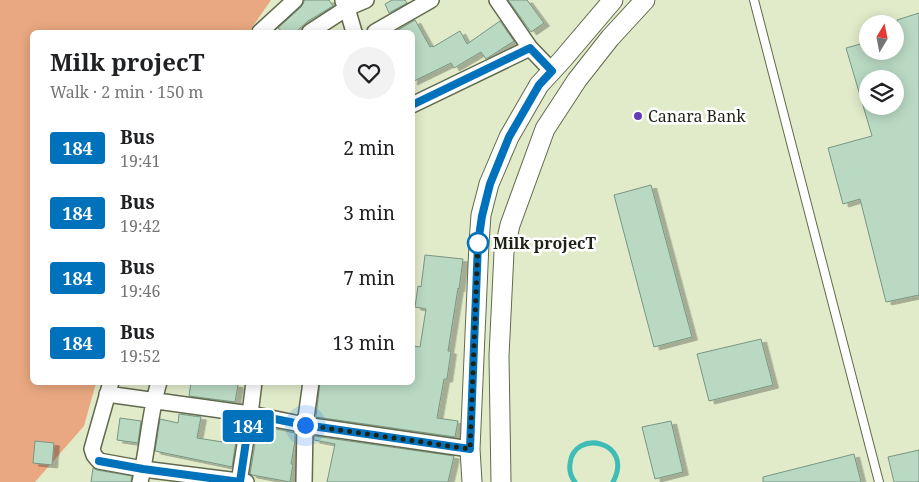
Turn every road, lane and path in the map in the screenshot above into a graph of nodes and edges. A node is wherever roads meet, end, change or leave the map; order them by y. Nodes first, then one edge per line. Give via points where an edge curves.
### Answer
1 (295, 0) edge
2 (366, 0) edge
3 (431, 0) edge
4 (497, 0) edge
5 (613, 0) edge
6 (645, 0) edge
7 (754, 0) edge
8 (345, 4) edge
9 (262, 30) edge
10 (312, 30) edge
11 (353, 30) edge
12 (378, 30) edge
13 (530, 48) junction
14 (552, 71) junction
15 (415, 104) edge
16 (158, 385) edge
17 (254, 385) edge
18 (311, 385) edge
19 (109, 388) edge
20 (153, 400) junction
21 (250, 414) junction
22 (305, 425) junction
23 (470, 449) junction
24 (142, 476) edge
25 (240, 482) edge
26 (246, 482) edge
27 (304, 482) edge
28 (472, 482) edge
29 (502, 482) edge
30 (879, 482) edge

1 - 9 street
2 - 8 street
3 - 12 street
4 - 13 street
5 - 14 street
6 - 29 street via 577,80 545,129 510,226 504,252 498,356
7 - 30 lane
8 - 10 street
8 - 11 street
13 - 14 street
13 - 15 street
14 - 23 street via 539,85 509,137 490,184 482,216 478,243
16 - 20 street
17 - 21 street
18 - 22 street
19 - 20 street
19 - 24 street via 92,449 94,455 99,461
20 - 21 street
20 - 24 street
21 - 22 street
21 - 25 street
22 - 23 street
22 - 27 street
23 - 28 street
24 - 25 street
25 - 26 street

